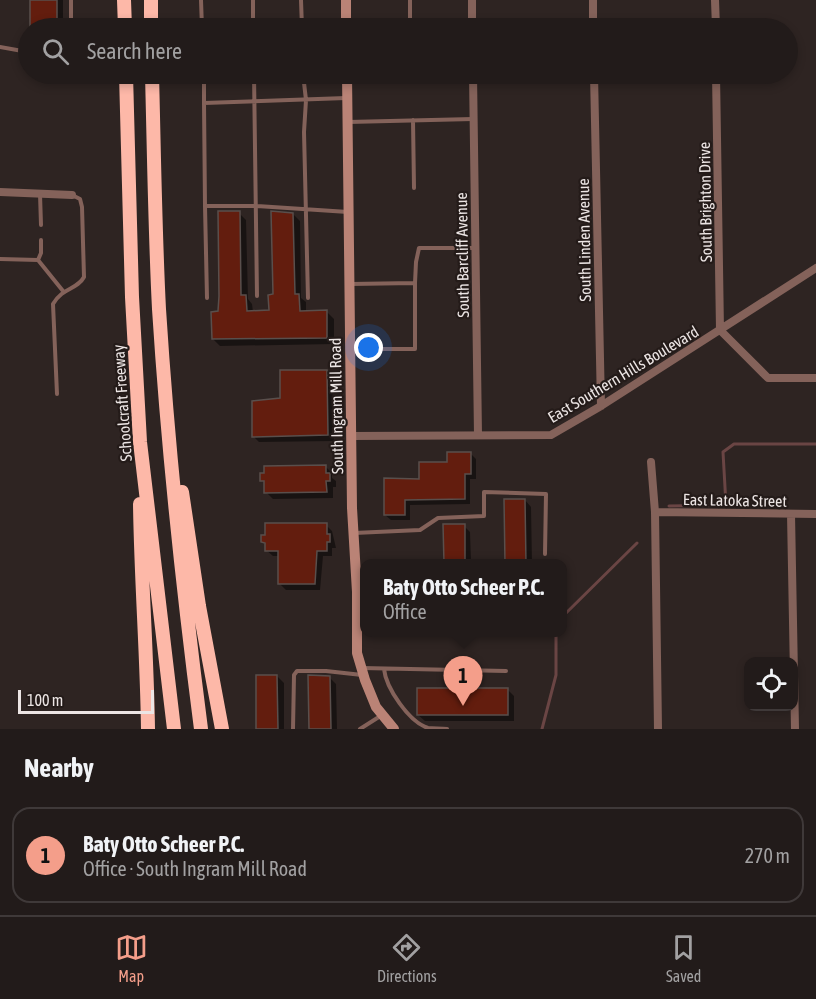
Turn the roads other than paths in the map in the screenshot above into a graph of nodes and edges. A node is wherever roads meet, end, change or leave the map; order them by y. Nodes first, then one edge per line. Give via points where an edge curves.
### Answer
1 (71, 0) edge
2 (124, 0) edge
3 (151, 0) edge
4 (201, 0) edge
5 (253, 0) edge
6 (301, 0) edge
7 (346, 0) edge
8 (410, 0) edge
9 (472, 0) edge
10 (593, 0) edge
11 (716, 0) edge
12 (71, 18) edge
13 (125, 18) edge
14 (151, 18) edge
15 (202, 18) edge
16 (253, 18) edge
17 (302, 18) edge
18 (346, 18) edge
19 (410, 18) edge
20 (472, 18) edge
21 (593, 18) edge
22 (716, 18) edge
23 (0, 47) edge
24 (18, 50) edge
25 (126, 84) edge
26 (152, 84) edge
27 (204, 84) edge
28 (254, 84) edge
29 (304, 84) edge
30 (347, 84) edge
31 (473, 84) edge
32 (594, 84) edge
33 (716, 84) edge
34 (347, 98) junction
35 (306, 100) junction
36 (255, 101) junction
37 (204, 103) junction
38 (473, 119) junction
39 (413, 120) junction
40 (347, 122) junction
41 (414, 188) dead end
42 (0, 192) edge
43 (40, 194) junction
44 (72, 195) joint
45 (205, 206) junction
46 (256, 206) junction
47 (307, 208) junction
48 (348, 212) junction
49 (41, 225) dead end
50 (41, 240) dead end
51 (475, 248) junction
52 (0, 259) edge
53 (38, 260) junction
54 (816, 268) edge
55 (415, 283) junction
56 (349, 284) junction
57 (63, 291) junction
58 (257, 296) dead end
59 (207, 298) dead end
60 (308, 298) dead end
61 (720, 330) junction
62 (350, 349) junction
63 (816, 378) edge
64 (57, 394) dead end
65 (166, 396) junction
66 (601, 406) junction
67 (478, 435) junction
68 (351, 436) junction
69 (140, 442) junction
70 (651, 462) dead end
71 (655, 512) junction
72 (791, 514) junction
73 (816, 514) edge
74 (354, 533) junction
75 (545, 554) dead end
76 (360, 584) edge
77 (360, 632) edge
78 (384, 669) junction
79 (506, 671) dead end
80 (363, 672) junction
81 (382, 715) junction
82 (148, 729) edge
83 (174, 729) edge
84 (201, 729) edge
85 (222, 729) edge
86 (293, 729) edge
87 (360, 729) edge
88 (394, 729) edge
89 (430, 729) edge
90 (447, 729) edge
91 (658, 729) edge
92 (795, 729) edge

1 - 12 lane
2 - 13 highway
3 - 14 highway
4 - 15 lane
5 - 16 lane
6 - 17 lane
7 - 18 street
8 - 19 lane
9 - 20 street
10 - 21 street
11 - 22 street
23 - 24 lane
25 - 69 highway, Schoolcraft Freeway
26 - 65 highway
27 - 37 lane
28 - 36 lane
29 - 35 lane
30 - 34 street, South Ingram Mill Road
31 - 38 street, South Barcliff Avenue
32 - 66 street, South Linden Avenue
33 - 61 street, South Brighton Drive
34 - 35 lane
34 - 40 street, South Ingram Mill Road
35 - 36 lane
35 - 47 lane
36 - 37 lane
36 - 46 lane
37 - 45 lane
38 - 39 lane
38 - 51 street, South Barcliff Avenue
39 - 40 lane
39 - 41 lane
40 - 48 street, South Ingram Mill Road
42 - 43 street
43 - 44 street
43 - 49 lane
44 - 57 lane via 80,199 82,207 84,277 81,283
45 - 46 lane
45 - 59 lane
46 - 47 lane
46 - 58 lane
47 - 48 lane
47 - 60 lane
48 - 56 street, South Ingram Mill Road
50 - 53 lane
51 - 55 lane via 419,248
51 - 67 street, South Barcliff Avenue
52 - 53 lane
53 - 57 lane
54 - 61 street, East Southern Hills Boulevard
55 - 56 lane
55 - 62 lane via 415,349
56 - 62 street, South Ingram Mill Road
57 - 64 lane via 53,304
61 - 63 street via 768,378
61 - 66 street, East Southern Hills Boulevard
62 - 68 street, South Ingram Mill Road
65 - 84 highway
65 - 85 highway
66 - 67 street, East Southern Hills Boulevard via 551,435
67 - 68 street, East Southern Hills Boulevard
68 - 74 street, South Ingram Mill Road
69 - 82 highway
69 - 83 highway, Schoolcraft Freeway
70 - 71 street
71 - 72 street, East Latoka Street
71 - 91 street
72 - 73 street, East Latoka Street
72 - 92 street
74 - 75 lane via 420,530 438,518 484,516 484,492 546,494
74 - 76 street, South Ingram Mill Road
77 - 80 street, South Ingram Mill Road via 357,653
78 - 79 lane
78 - 80 lane via 371,667
78 - 89 lane via 400,703
80 - 81 street, South Ingram Mill Road
80 - 86 lane via 297,671
81 - 87 lane
81 - 88 street, South Ingram Mill Road
89 - 90 lane

